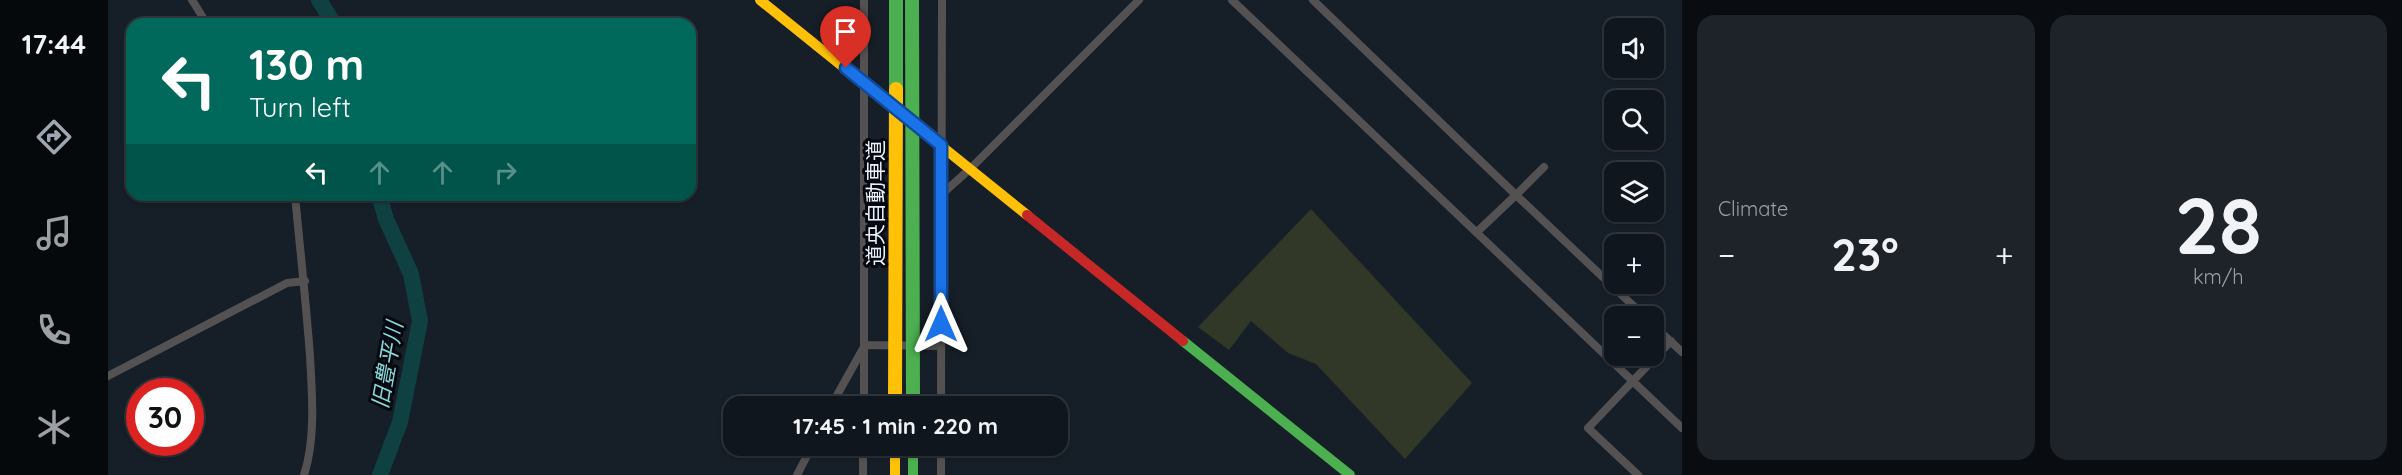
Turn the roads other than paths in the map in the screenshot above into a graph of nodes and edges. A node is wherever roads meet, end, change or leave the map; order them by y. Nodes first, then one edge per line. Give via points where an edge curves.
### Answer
1 (192, 0) edge
2 (760, 0) edge
3 (864, 0) edge
4 (896, 0) edge
5 (912, 0) edge
6 (942, 0) edge
7 (1139, 0) edge
8 (1232, 0) edge
9 (1313, 0) edge
10 (203, 18) edge
11 (863, 81) junction
12 (941, 145) junction
13 (1544, 167) dead end
14 (971, 168) junction
15 (942, 194) junction
16 (1515, 195) junction
17 (296, 201) edge
18 (1477, 232) junction
19 (305, 281) junction
20 (1633, 306) edge
21 (1664, 335) edge
22 (1671, 341) junction
23 (865, 345) junction
24 (941, 346) junction
25 (1682, 352) edge
26 (108, 376) edge
27 (1631, 381) junction
28 (837, 396) edge
29 (864, 396) edge
30 (895, 396) edge
31 (913, 396) edge
32 (941, 396) edge
33 (1682, 428) edge
34 (807, 456) edge
35 (863, 456) edge
36 (895, 456) edge
37 (913, 456) edge
38 (941, 456) edge
39 (304, 475) edge
40 (797, 475) edge
41 (863, 475) edge
42 (895, 475) edge
43 (913, 475) edge
44 (941, 475) edge
45 (1350, 475) edge
46 (1638, 475) edge

1 - 10 street
2 - 11 main road
3 - 11 street
4 - 30 main road, 道央自動車道, bridge
5 - 31 main road, 道央自動車道, bridge
6 - 12 street
7 - 14 street
8 - 18 street
9 - 16 street
11 - 12 main road
11 - 23 street
12 - 14 main road
12 - 15 street
13 - 16 street
14 - 15 street
14 - 45 main road
15 - 24 street
16 - 18 street
16 - 20 street
17 - 19 street
18 - 27 street
19 - 26 street via 287,283
19 - 39 street via 312,430
21 - 22 street
22 - 25 street
22 - 27 street
23 - 24 street
23 - 28 street
23 - 29 street
24 - 32 street
27 - 33 street
27 - 46 street via 1588,428
34 - 40 street
35 - 41 street
36 - 42 main road
37 - 43 main road
38 - 44 street

